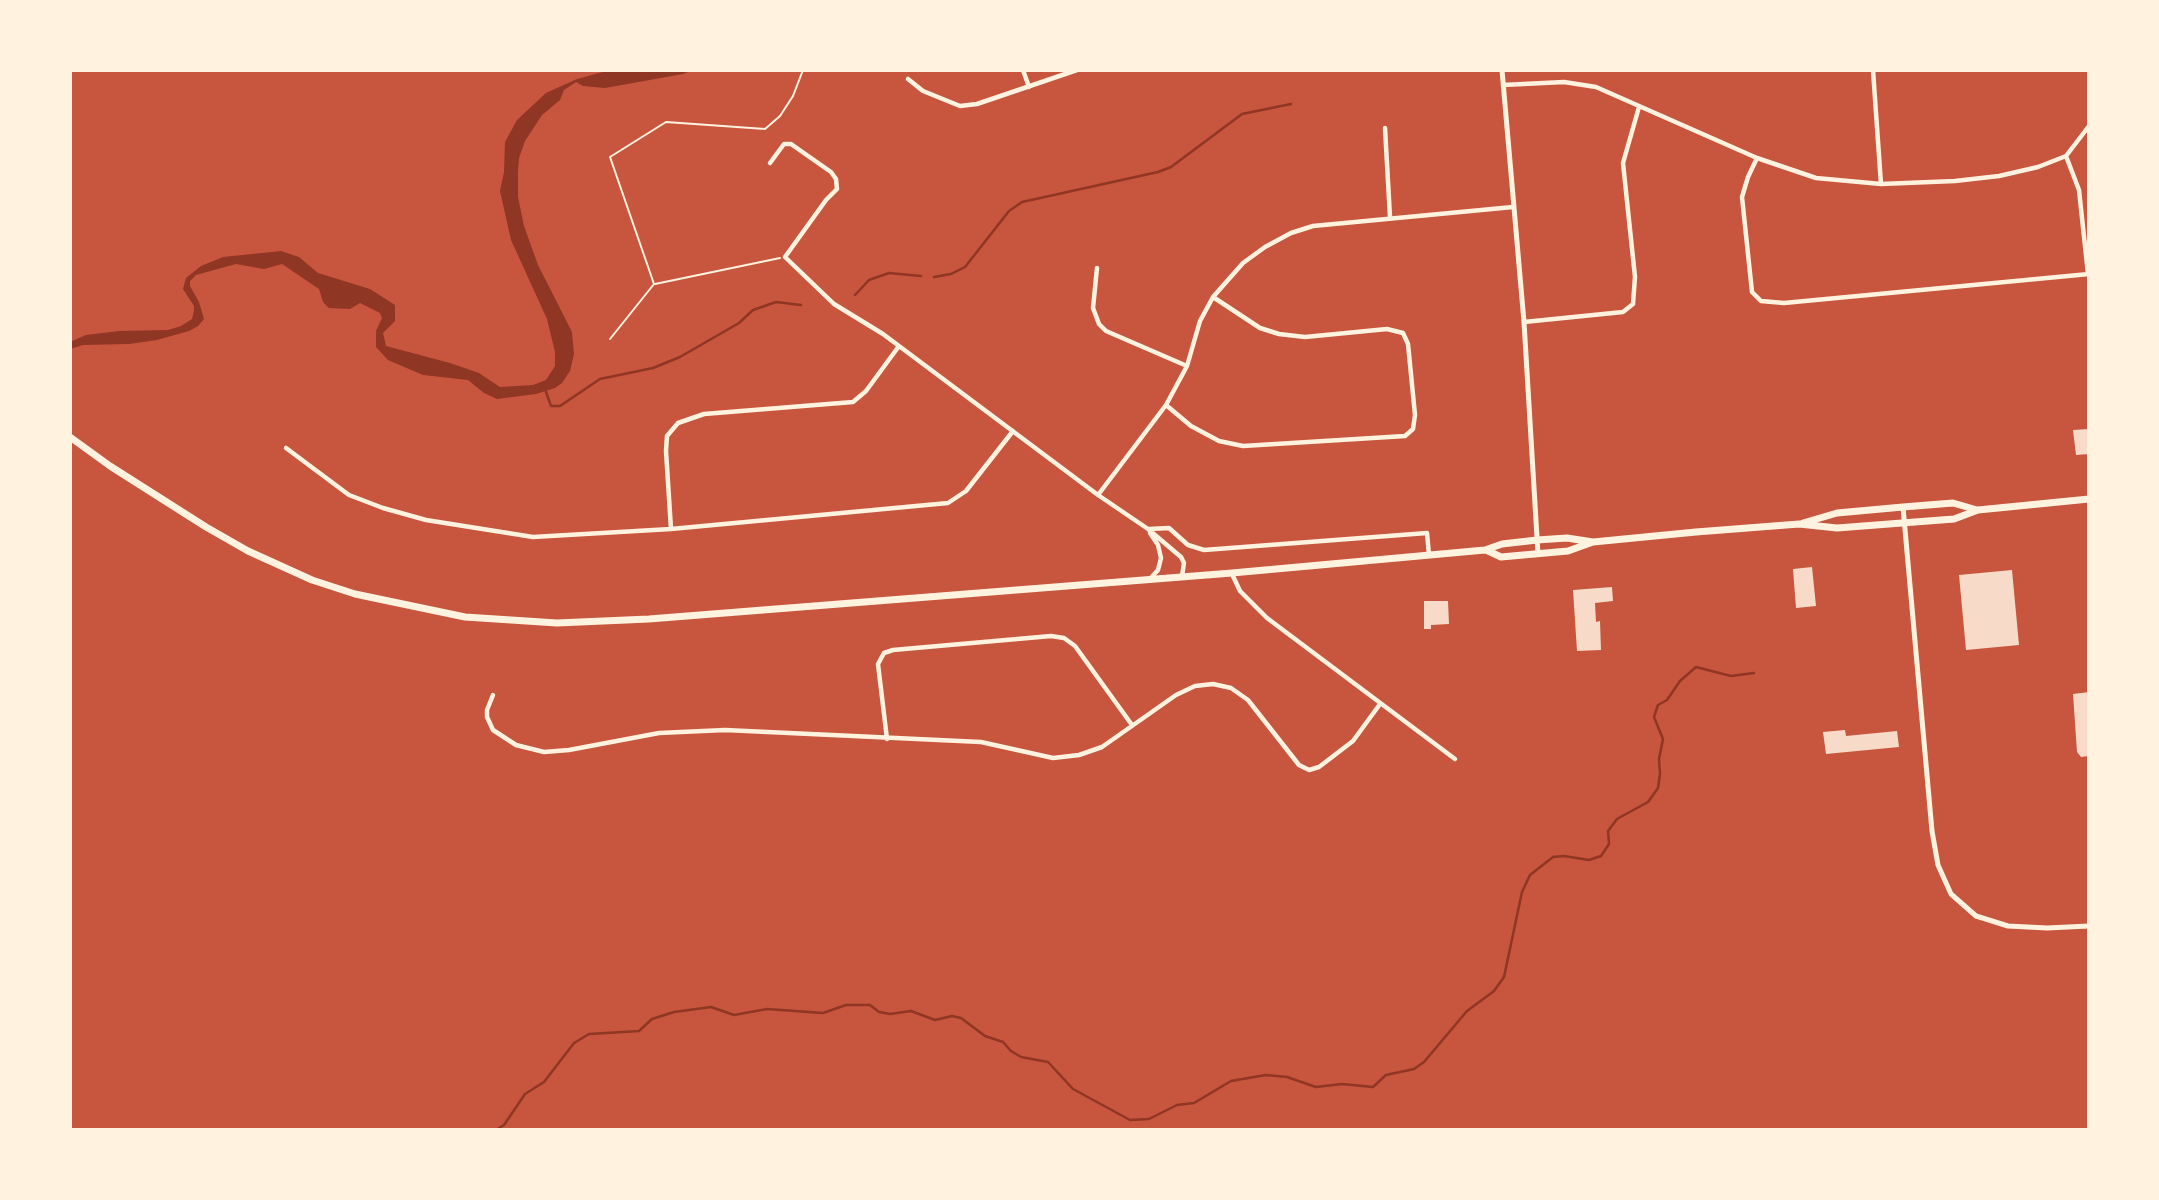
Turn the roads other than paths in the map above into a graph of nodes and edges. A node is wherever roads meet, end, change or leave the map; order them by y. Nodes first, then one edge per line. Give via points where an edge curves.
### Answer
1 (1023, 70) edge
2 (1077, 70) edge
3 (1502, 70) edge
4 (1873, 70) edge
5 (908, 79) dead end
6 (1502, 85) junction
7 (1029, 87) junction
8 (1639, 107) junction
9 (2089, 126) edge
10 (1385, 128) dead end
11 (2066, 156) junction
12 (1757, 158) junction
13 (769, 163) dead end
14 (1881, 184) junction
15 (1513, 207) junction
16 (1390, 217) junction
17 (1097, 268) dead end
18 (2089, 274) edge
19 (1213, 298) junction
20 (1524, 321) junction
21 (899, 346) junction
22 (1187, 366) junction
23 (1166, 405) junction
24 (1013, 431) junction
25 (70, 438) edge
26 (285, 448) dead end
27 (1098, 495) junction
28 (2089, 499) edge
29 (1903, 507) junction
30 (1978, 510) junction
31 (1904, 522) junction
32 (1799, 524) junction
33 (671, 529) junction
34 (1148, 529) junction
35 (1537, 540) junction
36 (1593, 542) junction
37 (1485, 550) junction
38 (1538, 554) junction
39 (1429, 555) junction
40 (1232, 573) junction
41 (1182, 576) junction
42 (1149, 580) junction
43 (493, 695) dead end
44 (1380, 705) junction
45 (1132, 725) junction
46 (887, 739) junction
47 (1455, 759) dead end
48 (2089, 926) edge

1 - 7 street
2 - 7 street
3 - 6 street
4 - 14 street
5 - 7 street via 923,91 960,106
6 - 8 street via 1578,83
6 - 15 street
8 - 12 street
8 - 20 street via 1623,163 1635,277 1633,304 1623,312
9 - 11 street
10 - 16 street
11 - 14 street via 1999,176
11 - 18 street via 2079,190
12 - 14 street via 1816,178
12 - 18 street via 1742,197 1752,292 1761,301 1784,303
13 - 21 street via 784,144 791,144 836,179 837,189 785,257 834,304
15 - 16 street
15 - 20 street
16 - 19 street via 1291,233 1243,262
17 - 22 street via 1093,309 1099,324
19 - 22 street via 1199,321
19 - 23 street via 1279,334 1305,337 1387,328 1403,332 1408,344 1413,429 1405,436 1243,446 1219,441
20 - 35 street
21 - 24 street
21 - 33 street via 853,402 704,414 678,423 667,436 666,451
22 - 23 street
23 - 27 street
24 - 27 street
24 - 33 street via 966,491 948,503
25 - 42 main road via 248,551 355,594 465,617 556,623 649,619
26 - 33 street via 349,495 426,520 533,537
27 - 34 street
28 - 30 main road
29 - 30 main road via 1953,503
29 - 31 street
29 - 32 main road via 1837,513
30 - 31 main road via 1954,519
31 - 32 main road via 1837,528
31 - 48 street via 1932,831 1938,865 1951,894 1976,916 2008,926
32 - 36 main road
34 - 39 street via 1169,528 1188,545 1204,550 1427,533
34 - 41 street via 1181,557
34 - 42 street via 1161,558
35 - 36 main road
35 - 37 main road
35 - 38 street
36 - 38 main road
37 - 38 main road via 1501,556
37 - 39 main road
39 - 40 main road
40 - 41 main road
40 - 44 street via 1240,591 1267,618
41 - 42 main road
43 - 46 street via 487,710 494,730 516,745 544,752 659,733 725,730
44 - 45 street via 1353,741 1312,769 1299,765 1248,701 1223,685 1186,689
44 - 47 street
45 - 46 street via 1102,747 1053,758 981,742
45 - 46 street via 1075,646 1051,636 884,653 878,664

